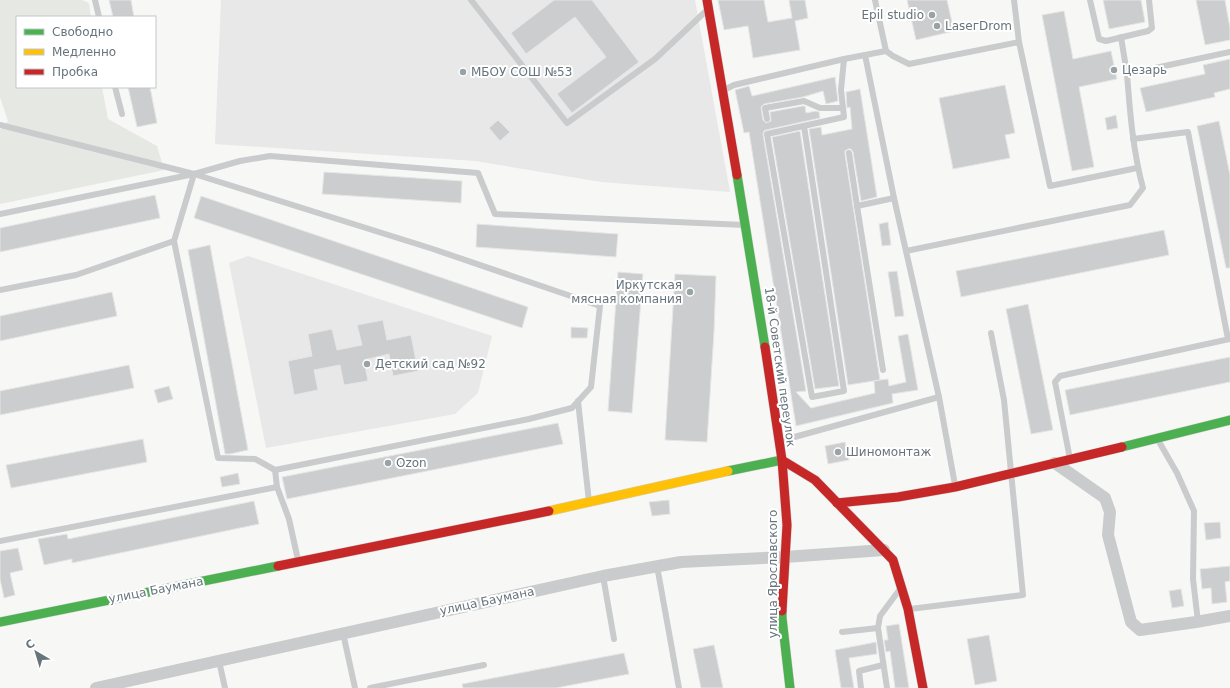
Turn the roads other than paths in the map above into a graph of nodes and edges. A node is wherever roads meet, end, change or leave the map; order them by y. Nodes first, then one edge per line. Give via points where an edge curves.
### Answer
1 (95, 0) edge
2 (471, 0) edge
3 (875, 0) edge
4 (1014, 0) edge
5 (1090, 0) edge
6 (1149, 0) edge
7 (708, 4) edge
8 (99, 16) edge
9 (1121, 37) junction
10 (1019, 42) junction
11 (886, 50) junction
12 (1230, 52) edge
13 (865, 55) junction
14 (844, 59) junction
15 (1127, 74) junction
16 (115, 88) edge
17 (722, 91) junction
18 (842, 108) junction
19 (122, 114) dead end
20 (767, 119) dead end
21 (0, 125) edge
22 (804, 126) junction
23 (1133, 139) junction
24 (849, 153) dead end
25 (1137, 168) junction
26 (194, 174) junction
27 (894, 198) junction
28 (857, 206) junction
29 (0, 214) edge
30 (746, 226) junction
31 (174, 241) junction
32 (906, 251) junction
33 (0, 290) edge
34 (990, 332) dead end
35 (1229, 339) edge
36 (883, 370) dead end
37 (939, 397) junction
38 (578, 401) junction
39 (1230, 420) edge
40 (1157, 439) junction
41 (779, 441) junction
42 (782, 460) junction
43 (1070, 460) junction
44 (1055, 463) junction
45 (275, 470) junction
46 (1011, 474) junction
47 (278, 487) junction
48 (955, 487) junction
49 (589, 503) junction
50 (837, 503) junction
51 (0, 541) edge
52 (884, 550) junction
53 (785, 557) junction
54 (298, 562) junction
55 (657, 566) junction
56 (603, 576) junction
57 (901, 588) junction
58 (908, 609) junction
59 (1230, 616) edge
60 (0, 621) edge
61 (1198, 622) junction
62 (878, 628) junction
63 (842, 632) dead end
64 (343, 633) junction
65 (614, 639) dead end
66 (219, 661) junction
67 (484, 665) dead end
68 (884, 665) junction
69 (96, 688) edge
70 (225, 688) edge
71 (355, 688) edge
72 (370, 688) edge
73 (678, 688) edge
74 (790, 688) edge
75 (861, 688) edge
76 (887, 688) edge
77 (924, 688) edge

1 - 8 lane
2 - 7 lane via 567,123 655,59
3 - 11 lane
4 - 10 lane
5 - 9 lane via 1099,39 1106,41
6 - 9 lane via 1152,28
7 - 17 street, 18-й Советский переулок
9 - 15 lane
10 - 11 lane via 909,64
10 - 25 lane via 1050,186
11 - 13 lane
12 - 15 lane
13 - 14 lane
13 - 27 lane
14 - 17 lane via 734,85
14 - 18 lane via 840,90
15 - 23 lane
16 - 19 lane
17 - 30 street, 18-й Советский переулок
18 - 20 lane via 820,108 804,101 765,108
18 - 22 lane via 844,117
21 - 26 lane
22 - 22 lane via 767,134 812,397 844,391
23 - 25 lane
23 - 35 lane via 1188,132
24 - 28 lane
25 - 32 lane via 1142,188 1130,205
26 - 29 lane
26 - 30 lane via 240,161 270,156 478,174 495,214
26 - 31 lane
26 - 38 lane via 426,246 600,306 591,387
27 - 28 lane
27 - 32 lane
28 - 36 lane
30 - 41 street, 18-й Советский переулок
31 - 33 lane via 76,275
31 - 45 lane via 218,458 255,459
32 - 37 lane
34 - 46 lane via 1004,400
35 - 43 lane via 1060,376 1055,382
37 - 41 lane
37 - 48 lane
38 - 45 lane via 572,408 529,419
38 - 49 lane
39 - 40 street
40 - 43 street
40 - 61 lane via 1177,473 1194,511 1193,579
41 - 42 street, 18-й Советский переулок
42 - 49 street, улица Баумана
42 - 50 street, 18-й Советский переулок via 815,480
42 - 53 street, улица Ярославского via 787,525
43 - 44 street
44 - 46 street
44 - 61 street via 1105,498 1110,512 1108,535 1131,622 1140,630
45 - 47 lane
46 - 48 street
46 - 58 lane via 1023,595
47 - 51 lane
47 - 54 lane via 289,519
48 - 50 street via 898,498
49 - 54 street, улица Баумана
50 - 52 street, 18-й Советский переулок
52 - 53 street, улица Баумана
52 - 57 street, 18-й Советский переулок via 893,560
53 - 55 street, улица Баумана via 681,562
53 - 74 street, улица Ярославского via 782,618
54 - 60 street, улица Баумана
55 - 56 street, улица Баумана
55 - 73 lane
56 - 64 street, улица Баумана
56 - 65 lane
57 - 58 street, 18-й Советский переулок
57 - 62 lane via 880,616
58 - 77 street, 18-й Советский переулок
59 - 61 street
62 - 63 lane
62 - 68 lane
64 - 66 street, улица Баумана
64 - 71 lane
66 - 69 street, улица Баумана
66 - 70 lane
67 - 72 lane
68 - 75 lane via 859,671
68 - 76 lane

